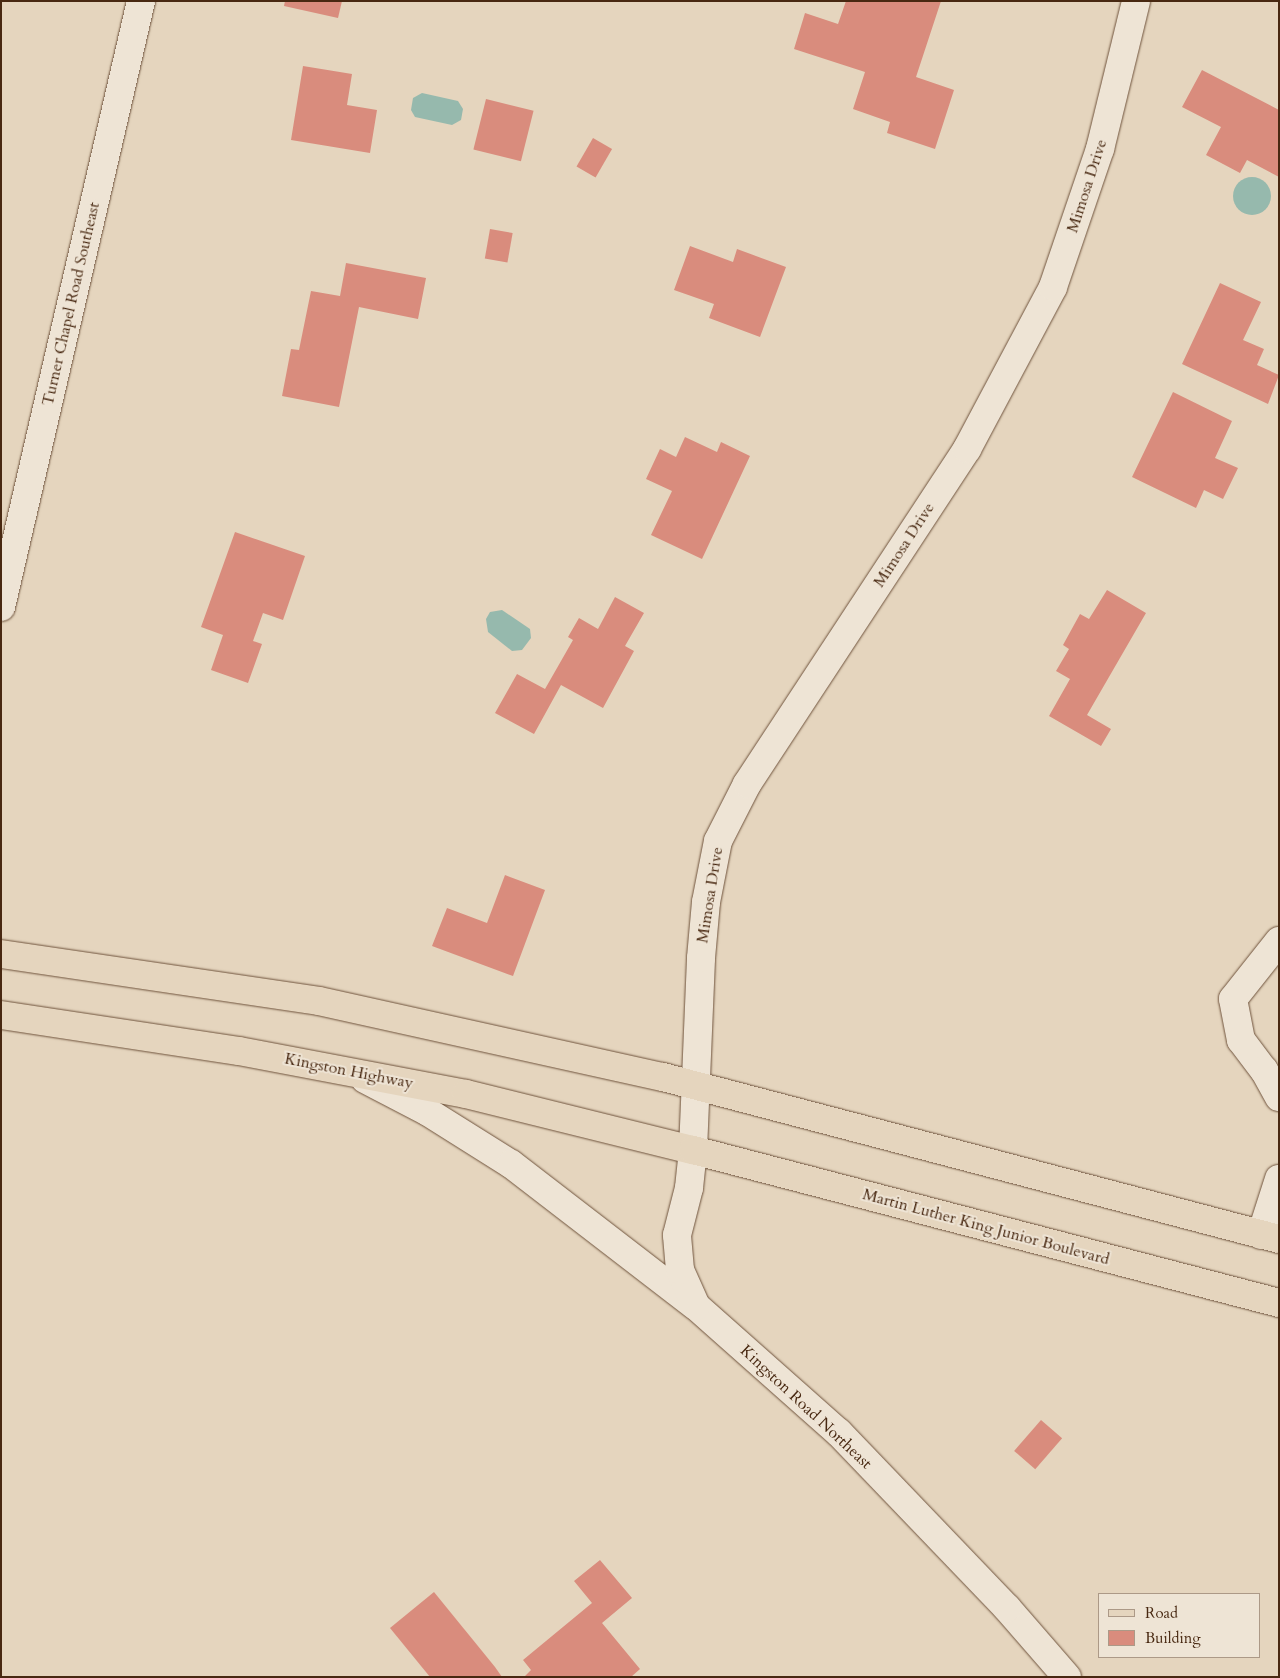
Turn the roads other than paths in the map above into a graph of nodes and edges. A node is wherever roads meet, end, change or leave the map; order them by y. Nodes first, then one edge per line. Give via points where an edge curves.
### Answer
1 (1136, 1) edge
2 (139, 2) edge
3 (1, 607) edge
4 (1, 934) edge
5 (1279, 941) edge
6 (1, 954) edge
7 (48, 960) junction
8 (1, 1016) edge
9 (348, 1070) junction
10 (696, 1085) junction
11 (1279, 1096) edge
12 (693, 1150) junction
13 (1279, 1179) edge
14 (1270, 1237) edge
15 (1279, 1303) edge
16 (696, 1306) junction
17 (1068, 1677) edge

1 - 10 street, Mimosa Drive via 1100,149 1053,286 967,449 747,784 718,841 706,902
2 - 3 street, Turner Chapel Road Southeast
4 - 7 main road
5 - 11 street via 1232,999 1240,1040 1264,1070
6 - 7 main road
7 - 10 main road via 319,1002
8 - 9 main road, Kingston Highway via 157,1037
9 - 12 main road, Kingston Highway via 466,1094
9 - 16 street via 428,1112 511,1164
10 - 12 street, Kingston Road Northeast
10 - 14 main road
12 - 15 main road, Martin Luther King Junior Boulevard
12 - 16 street, Kingston Road Northeast via 676,1253 685,1286
13 - 14 street
16 - 17 street, Kingston Road Northeast via 839,1433 1007,1608

